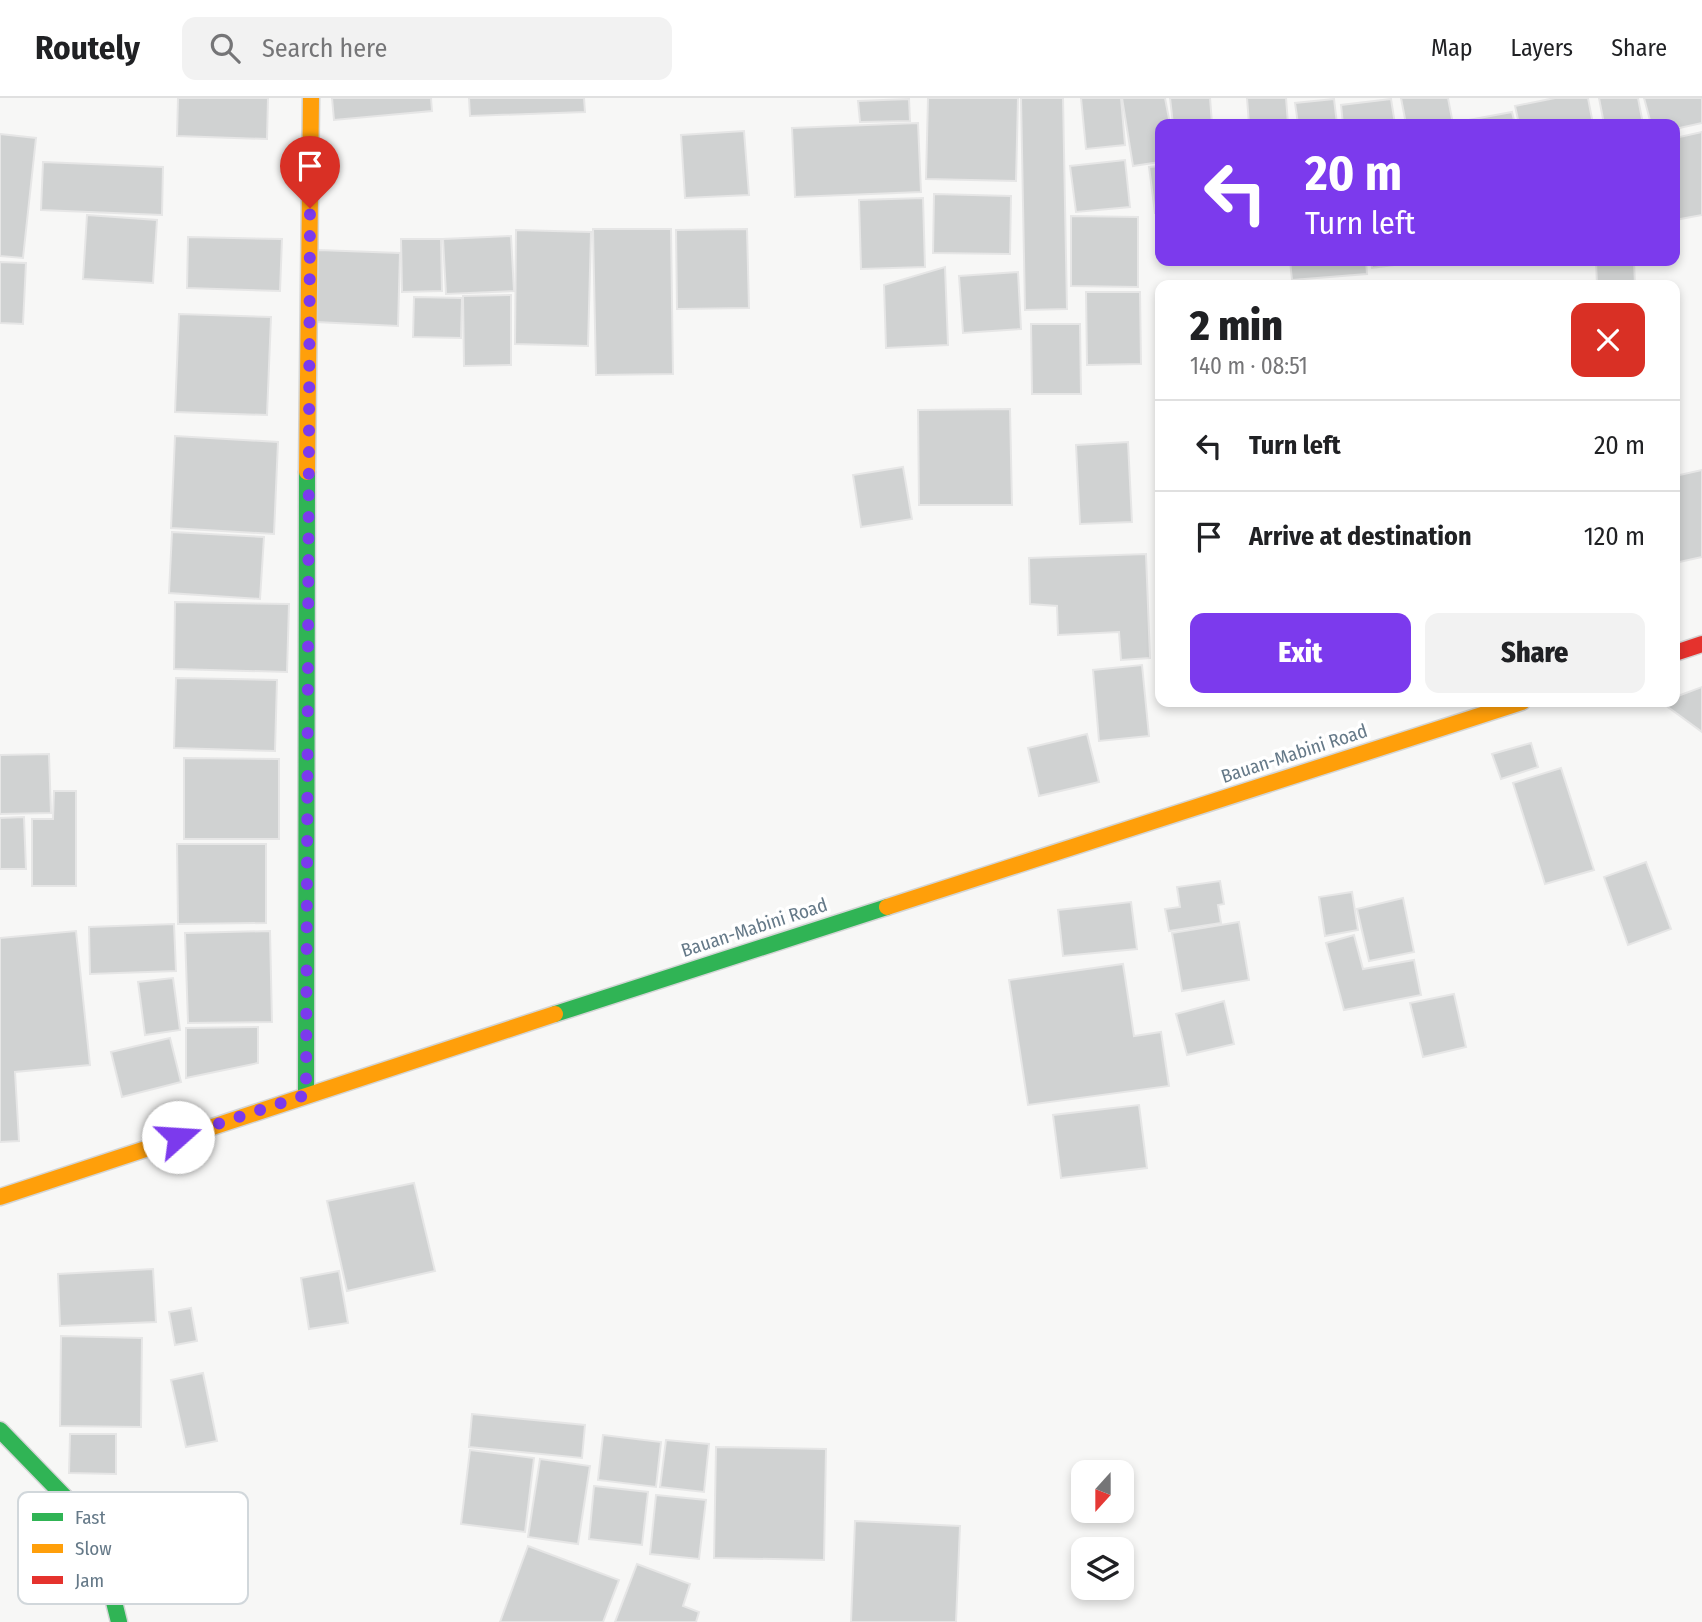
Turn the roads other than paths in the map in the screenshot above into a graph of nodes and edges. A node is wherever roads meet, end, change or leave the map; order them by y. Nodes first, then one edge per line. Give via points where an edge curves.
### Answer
1 (311, 98) edge
2 (1702, 644) edge
3 (1680, 651) edge
4 (1507, 707) edge
5 (306, 1095) junction
6 (0, 1197) edge
7 (0, 1430) edge
8 (60, 1492) edge
9 (115, 1604) edge
10 (119, 1622) edge

1 - 5 main road
2 - 3 main road
4 - 5 main road, Bauan-Mabini Road
5 - 6 main road, Bauan-Mabini Road
7 - 8 main road
9 - 10 main road

